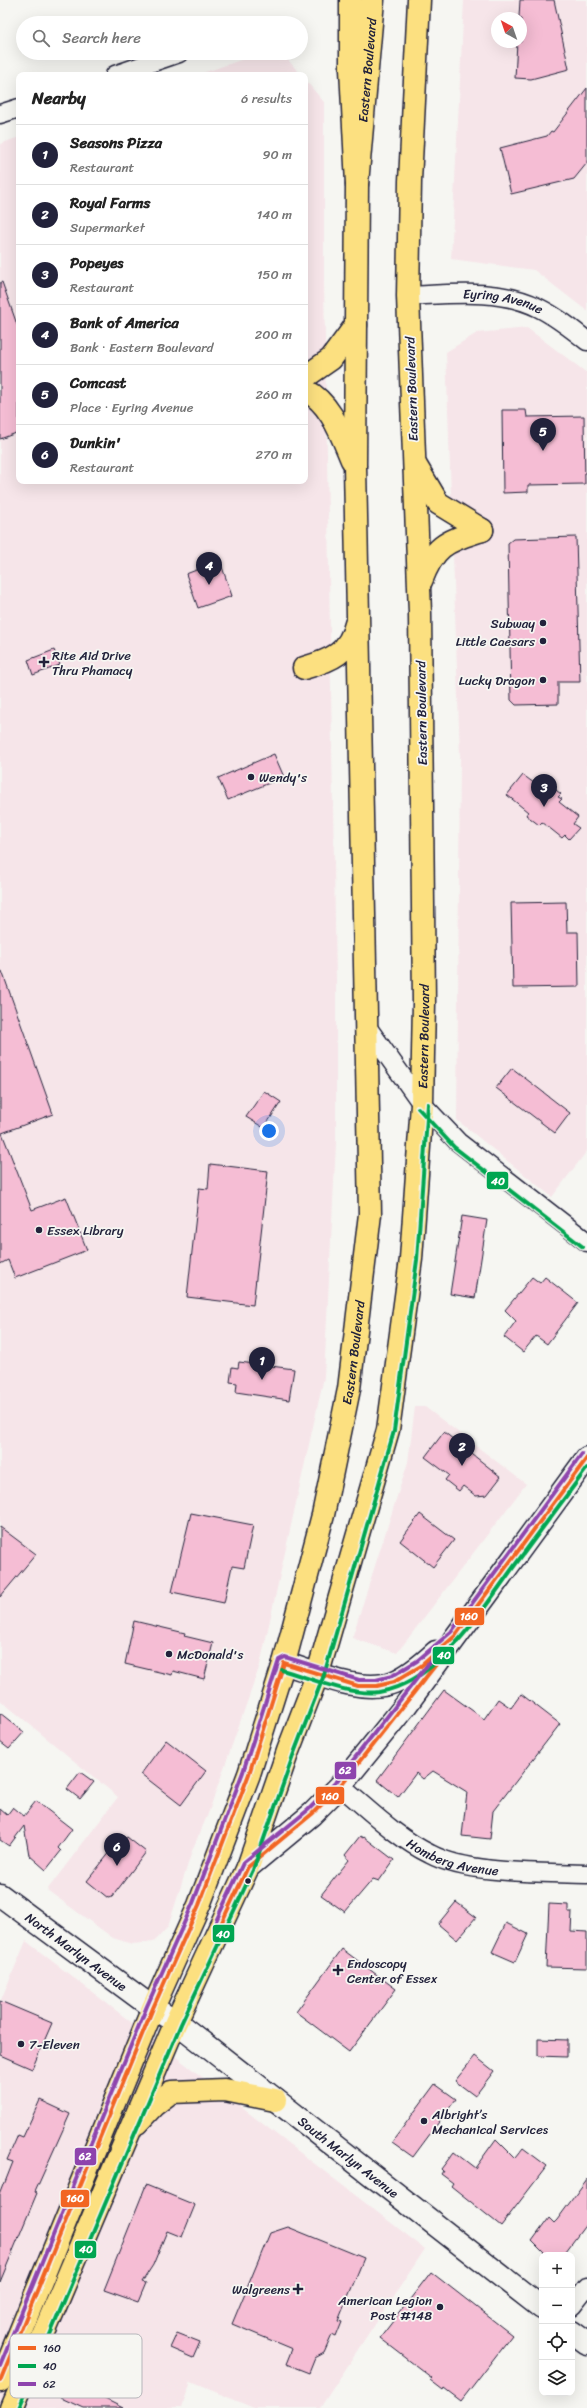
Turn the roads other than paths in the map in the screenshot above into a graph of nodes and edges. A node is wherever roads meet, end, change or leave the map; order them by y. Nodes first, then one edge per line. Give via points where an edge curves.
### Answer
1 (351, 0) edge
2 (373, 0) edge
3 (419, 0) edge
4 (159, 60) edge
5 (124, 72) edge
6 (16, 109) edge
7 (0, 114) edge
8 (357, 184) junction
9 (408, 296) junction
10 (356, 325) junction
11 (587, 342) edge
12 (308, 375) edge
13 (308, 391) edge
14 (414, 461) junction
15 (355, 466) junction
16 (419, 587) junction
17 (358, 615) junction
18 (304, 668) dead end
19 (365, 1024) junction
20 (422, 1104) junction
21 (587, 1242) edge
22 (587, 1458) edge
23 (455, 1636) junction
24 (284, 1663) junction
25 (318, 1673) junction
26 (340, 1786) junction
27 (248, 1867) junction
28 (587, 1874) edge
29 (0, 1895) edge
30 (152, 2008) junction
31 (176, 2022) junction
32 (275, 2100) junction
33 (127, 2135) junction
34 (587, 2287) edge
35 (575, 2302) edge
36 (539, 2306) edge
37 (19, 2334) edge
38 (43, 2334) edge
39 (575, 2334) edge
40 (587, 2343) edge
41 (10, 2356) edge
42 (0, 2381) edge
43 (16, 2398) edge
44 (12, 2408) edge

1 - 8 main road via 351,69
2 - 8 main road, Eastern Boulevard
3 - 9 main road, Eastern Boulevard via 410,181
4 - 5 street
6 - 7 street
8 - 10 main road, Eastern Boulevard
9 - 11 street, Eyring Avenue via 479,294 521,301 558,319
9 - 14 main road, Eastern Boulevard
10 - 12 main road via 331,359
10 - 15 main road, Eastern Boulevard
13 - 15 main road via 331,413
14 - 16 main road, Eastern Boulevard
14 - 16 main road via 438,503 482,530 440,547 429,559
15 - 17 main road, Eastern Boulevard
16 - 20 main road, Eastern Boulevard via 425,964
17 - 18 main road via 352,639 340,654
17 - 19 main road, Eastern Boulevard
19 - 20 street
19 - 24 main road, Eastern Boulevard via 370,1214 349,1389 323,1515
20 - 21 street via 458,1142
20 - 25 main road, Eastern Boulevard via 411,1259 388,1430
22 - 23 street
23 - 25 street via 420,1666 394,1682 377,1686 358,1686
23 - 26 street via 406,1705
24 - 25 street
24 - 30 main road, Eastern Boulevard via 249,1774 199,1905
25 - 27 main road, Eastern Boulevard
26 - 27 street via 312,1814
26 - 28 street, Homberg Avenue via 414,1845 444,1860 482,1868
27 - 31 main road, Eastern Boulevard
29 - 30 street, North Marlyn Avenue
30 - 31 street, South Marlyn Avenue
30 - 37 main road, Eastern Boulevard
31 - 32 street, South Marlyn Avenue
31 - 33 main road, Eastern Boulevard
32 - 33 main road via 225,2090 171,2092 154,2105
32 - 36 street, South Marlyn Avenue
33 - 38 main road, Eastern Boulevard
34 - 35 street
39 - 40 street
41 - 42 main road, Eastern Boulevard
43 - 44 main road, Eastern Boulevard

